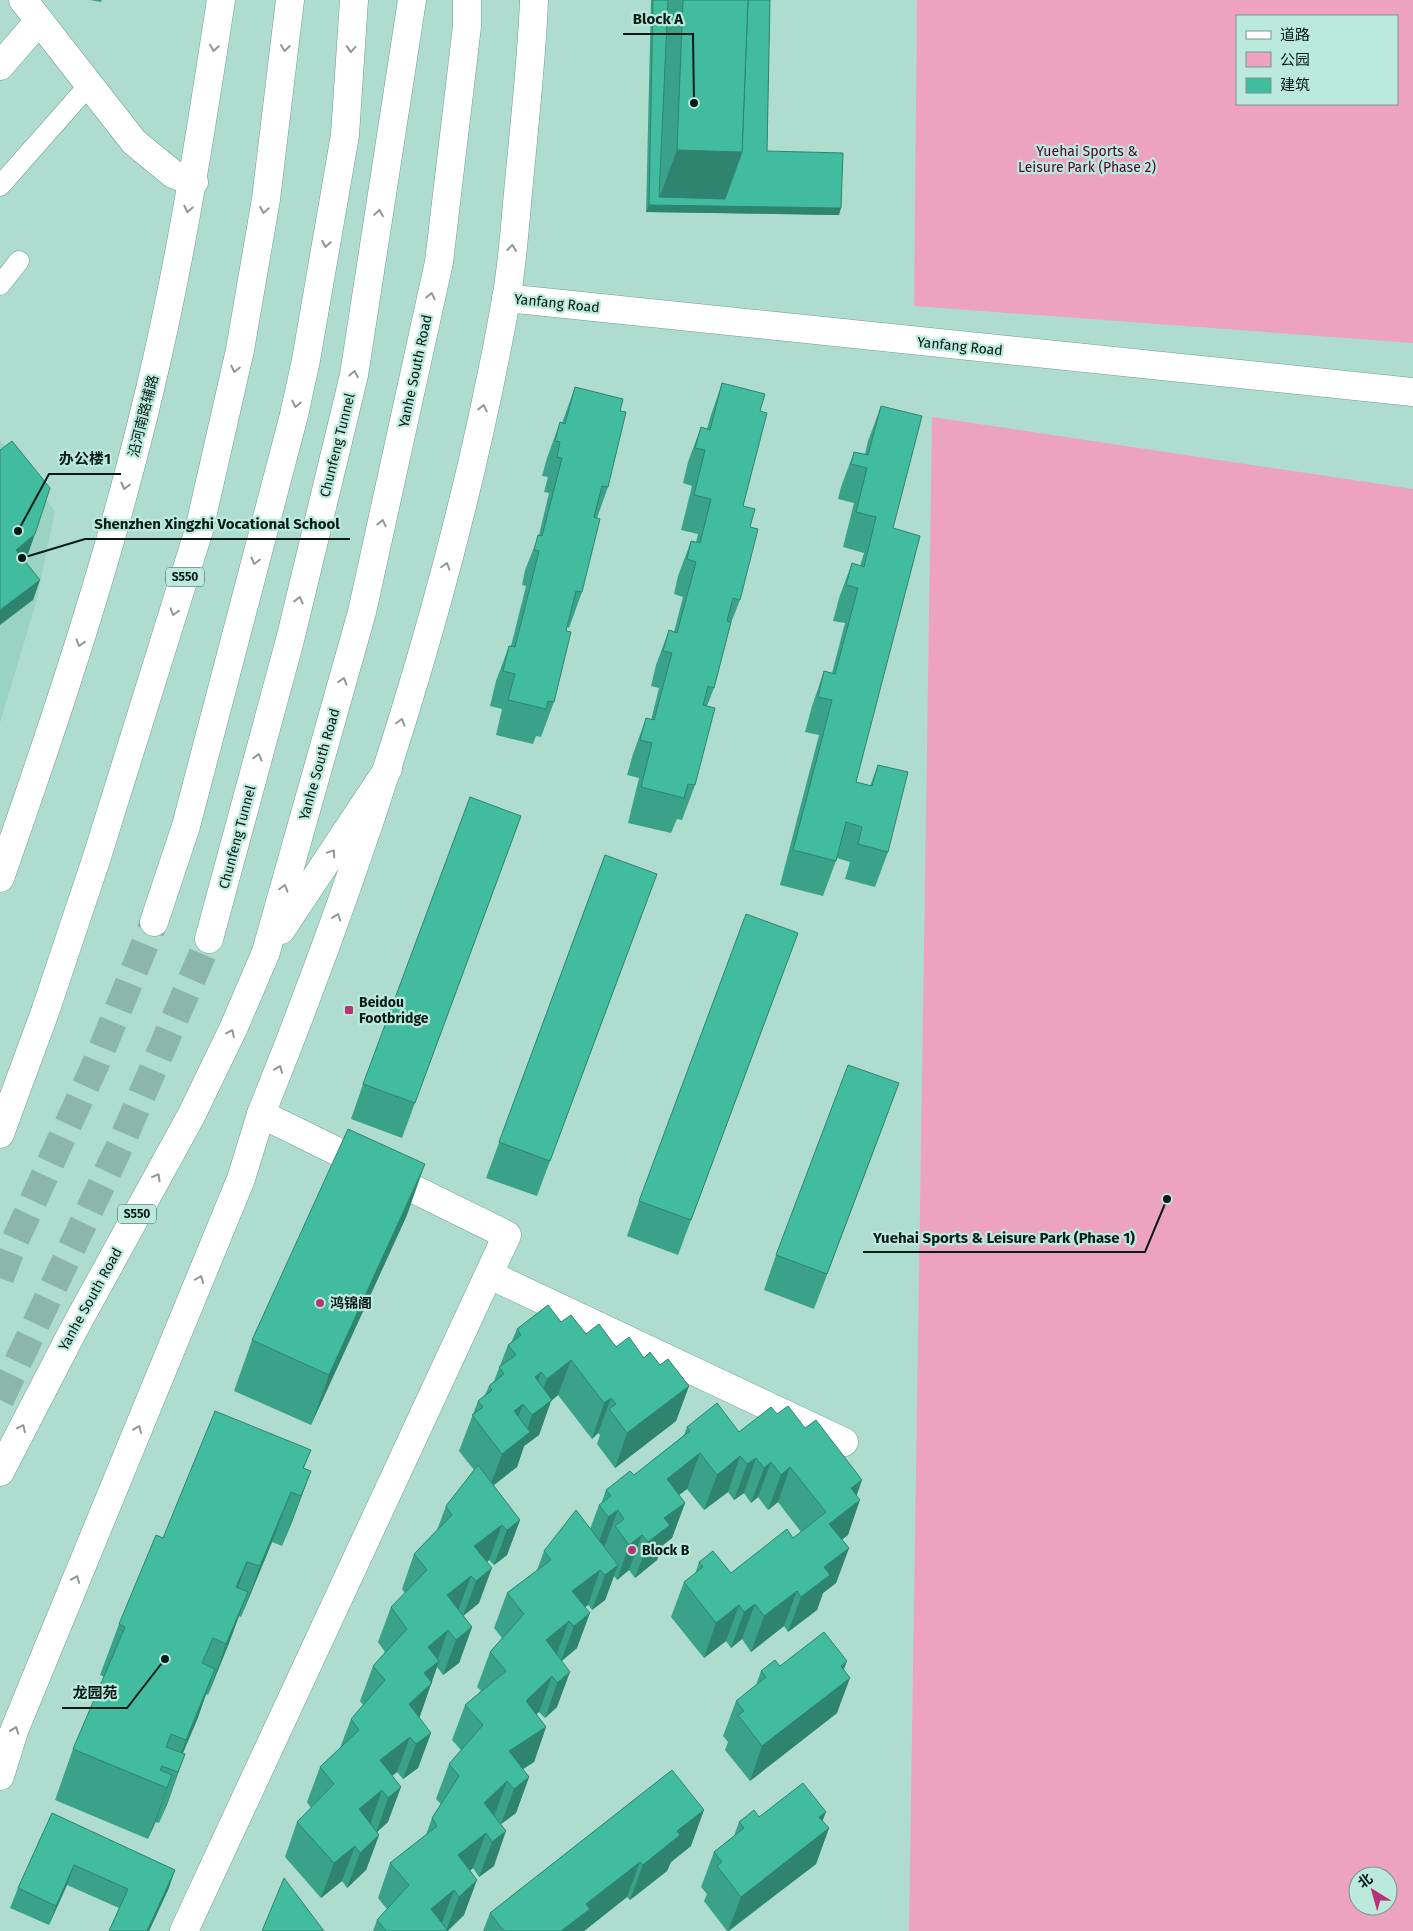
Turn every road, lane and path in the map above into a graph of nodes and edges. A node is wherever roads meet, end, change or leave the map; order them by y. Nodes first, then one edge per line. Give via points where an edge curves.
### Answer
1 (221, 0) edge
2 (290, 0) edge
3 (354, 0) edge
4 (412, 0) edge
5 (468, 0) edge
6 (534, 0) edge
7 (31, 11) edge
8 (0, 66) edge
9 (89, 85) junction
10 (194, 182) junction
11 (0, 186) edge
12 (18, 261) dead end
13 (0, 285) edge
14 (506, 298) junction
15 (1413, 392) edge
16 (388, 769) junction
17 (0, 878) edge
18 (154, 922) tunnel mouth
19 (209, 939) tunnel mouth
20 (266, 952) junction
21 (261, 1114) junction
22 (0, 1134) edge
23 (490, 1274) junction
24 (844, 1442) dead end
25 (0, 1472) edge
26 (0, 1776) edge
27 (184, 1931) edge

1 -> 10 main road, 沿河南路辅路
2 -> 22 main road, S550 via 266,199 240,350 199,530 96,860
3 -> 18 main road via 345,135 306,360 186,826
19 -> 4 main road, Chunfeng Tunnel via 290,640 354,375
20 -> 5 main road, Yanhe South Road / S550 via 362,612 439,262
14 -> 6 main road via 532,51
7 - 8 main road
7 - 9 main road
9 - 10 main road via 134,142 173,174
9 - 11 lane
10 -> 17 main road, 沿河南路辅路 via 159,351 112,536 64,694
12 - 13 lane
14 - 15 main road, Yanfang Road
16 -> 14 main road via 458,526
20 -> 16 main road
21 -> 16 main road via 314,981
25 -> 20 main road, Yanhe South Road / S550 via 191,1116
21 - 23 main road via 507,1236
26 -> 21 main road via 14,1731 241,1179
23 - 24 main road
23 - 27 main road

